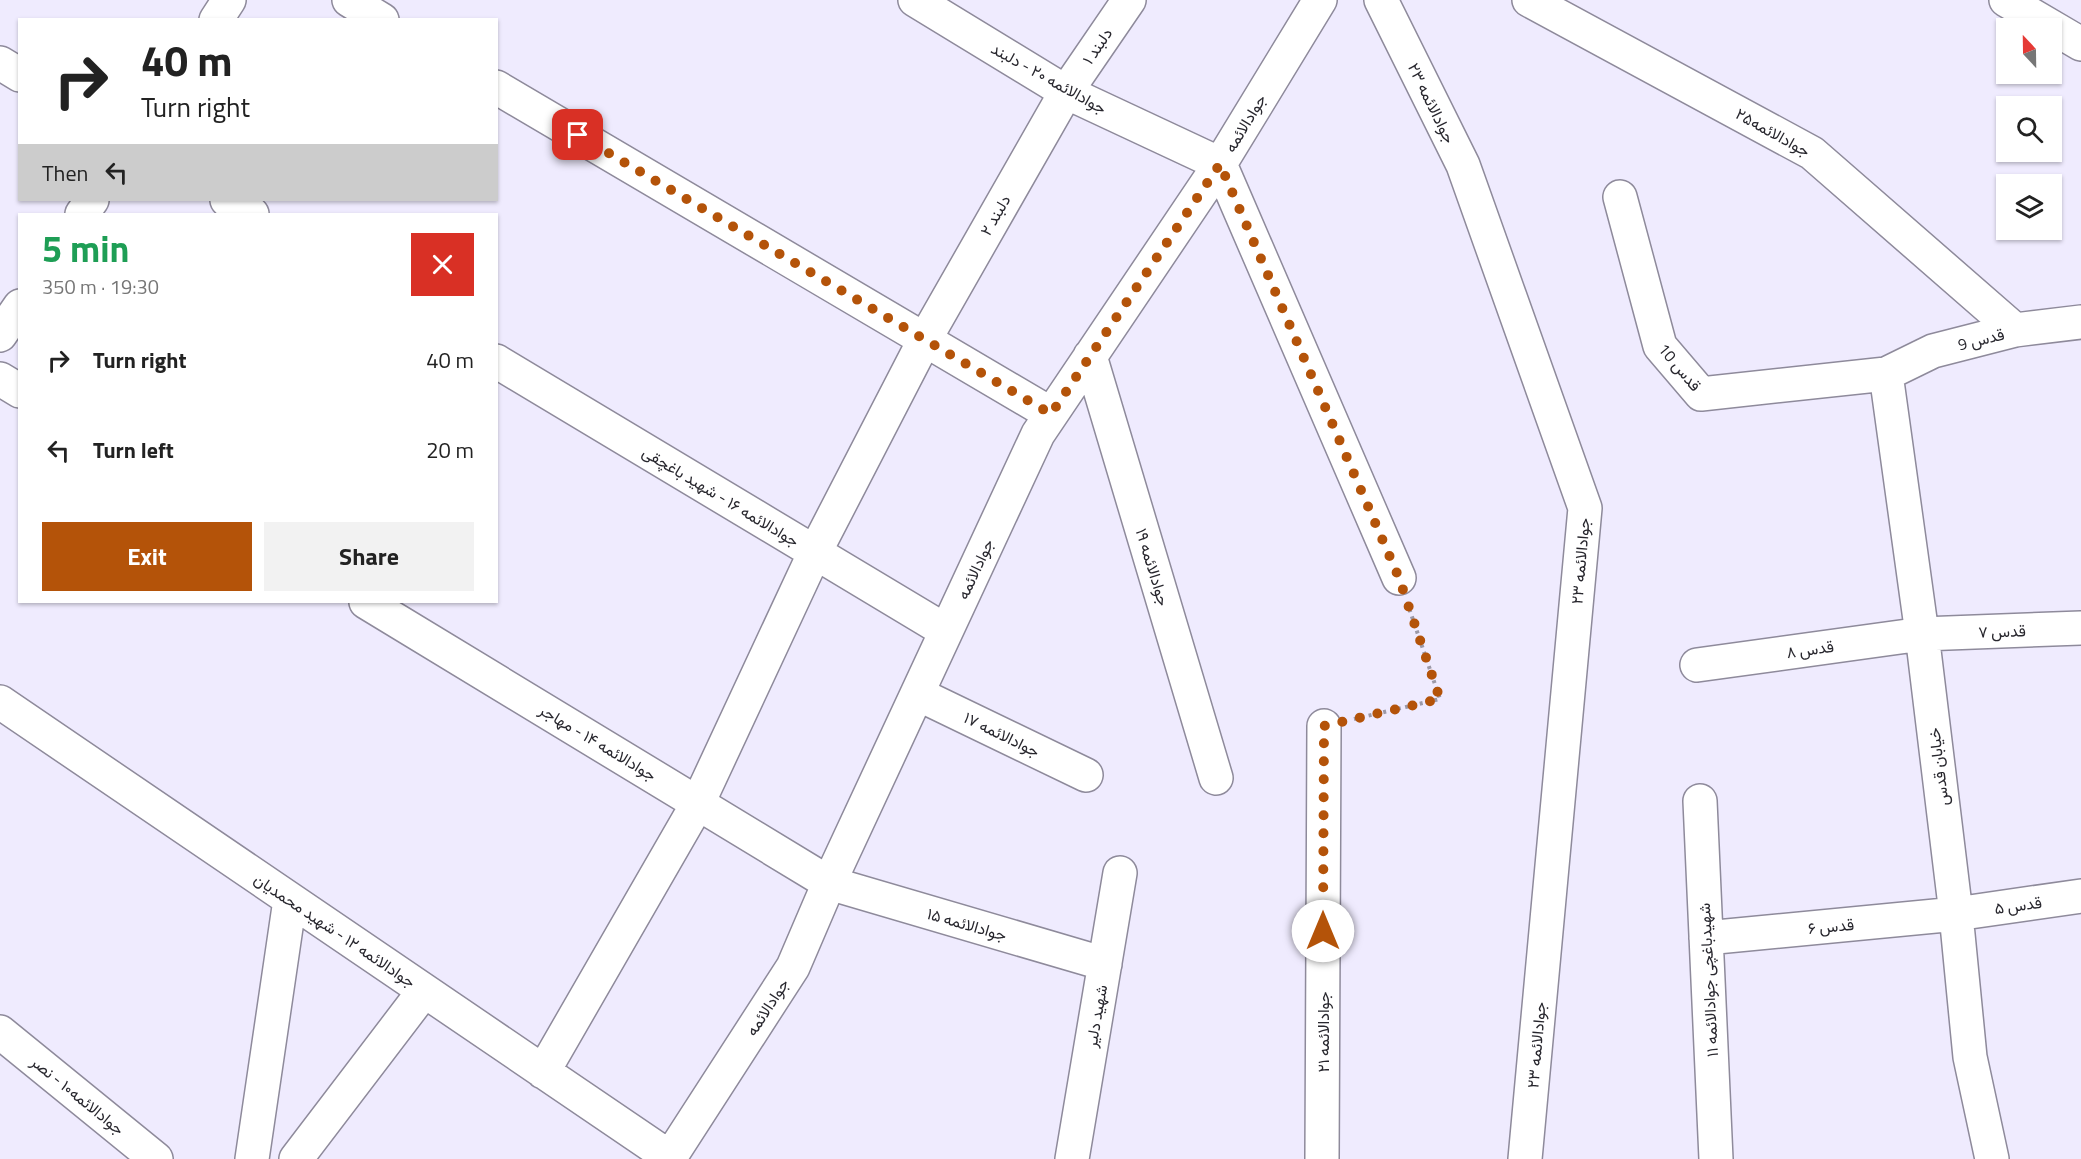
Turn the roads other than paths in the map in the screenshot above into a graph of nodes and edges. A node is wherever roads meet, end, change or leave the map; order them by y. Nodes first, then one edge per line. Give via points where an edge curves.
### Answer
1 (229, 0) edge
2 (349, 0) edge
3 (915, 0) edge
4 (1129, 0) edge
5 (1320, 0) edge
6 (1381, 0) edge
7 (1529, 0) edge
8 (2006, 0) edge
9 (217, 18) edge
10 (379, 18) edge
11 (2081, 44) edge
12 (0, 63) edge
13 (18, 74) edge
14 (498, 88) edge
15 (1066, 92) junction
16 (1220, 164) junction
17 (1620, 196) dead end
18 (229, 201) edge
19 (250, 213) edge
20 (18, 309) edge
21 (2081, 322) edge
22 (2015, 330) junction
23 (0, 335) edge
24 (925, 339) junction
25 (1090, 356) junction
26 (498, 362) edge
27 (1886, 374) junction
28 (0, 379) edge
29 (18, 390) edge
30 (1051, 414) junction
31 (815, 552) junction
32 (1399, 578) road end
33 (368, 603) edge
34 (2081, 628) edge
35 (946, 631) junction
36 (1922, 634) junction
37 (1697, 664) dead end
38 (918, 694) junction
39 (0, 702) edge
40 (1324, 726) road end
41 (1086, 775) dead end
42 (1216, 778) dead end
43 (1700, 801) dead end
44 (698, 803) junction
45 (1120, 873) dead end
46 (829, 883) junction
47 (2081, 896) edge
48 (290, 900) junction
49 (1956, 914) junction
50 (1706, 938) junction
51 (1105, 964) junction
52 (424, 991) junction
53 (0, 1032) edge
54 (543, 1072) junction
55 (156, 1159) edge
56 (252, 1159) edge
57 (296, 1159) edge
58 (670, 1159) edge
59 (1072, 1159) edge
60 (1323, 1159) edge
61 (1526, 1159) edge
62 (1716, 1159) edge
63 (1992, 1159) edge

1 - 9 street
2 - 10 street
3 - 15 street, جوادالائمه ۲۰ - دلبند
4 - 15 street, دلبند ۱
5 - 16 street, جوادالائمه
6 - 61 street, جوادالائمه ۲۳ via 1463,165 1585,508
7 - 22 street, جوادالائمه۲۵ via 1812,153
8 - 11 street
12 - 13 street
14 - 24 street
15 - 16 street, جوادالائمه ۲۰ - دلبند
15 - 24 street, دلبند ۲
16 - 25 street, جوادالائمه
16 - 32 street
17 - 27 street, قدس 10 via 1660,346 1701,394
18 - 19 street
20 - 23 street
21 - 22 street, قدس 9
22 - 27 street, قدس 9 via 1933,351
24 - 30 street
24 - 31 street, دلبند ۲
25 - 30 street, جوادالائمه
25 - 42 street, جوادالائمه ۱۹
26 - 31 street, جوادالائمه ۱۶ - شهید باغچقی
27 - 36 street, خیابان قدس
28 - 29 street
30 - 35 street, جوادالائمه
31 - 35 street, جوادالائمه ۱۶ - شهید باغچقی
31 - 44 street, دلبند ۲
33 - 44 street, جوادالائمه ۱۴ - مهاجر
34 - 36 street, قدس ۷
35 - 38 street, جوادالائمه
36 - 37 street, قدس ۸
36 - 49 street, خیابان قدس
38 - 41 street, جوادالائمه ۱۷
38 - 46 street, جوادالائمه
39 - 48 street, جوادالائمه ۱۲ - شهید محمدیان
40 - 60 street, جوادالائمه ۲۱
43 - 50 street, شهیدباغچی جوادالائمه ۱۱
44 - 46 street, جوادالائمه ۱۴ - مهاجر
44 - 54 street, دلبند ۲
45 - 51 street, شهید دلیر
46 - 51 street, جوادالائمه ۱۵
46 - 58 street, جوادالائمه via 793,967
47 - 49 street, قدس ۵
48 - 52 street, جوادالائمه ۱۲ - شهید محمدیان
48 - 56 street
49 - 50 street, قدس ۶
49 - 63 street, خیابان قدس via 1970,1057
50 - 62 street, شهیدباغچی جوادالائمه ۱۱
51 - 59 street, شهید دلیر
52 - 54 street, جوادالائمه ۱۲ - شهید محمدیان
52 - 57 street
53 - 55 street, جوادالائمه۱۰ - نصر
54 - 58 street, جوادالائمه ۱۲ - شهید محمدیان

